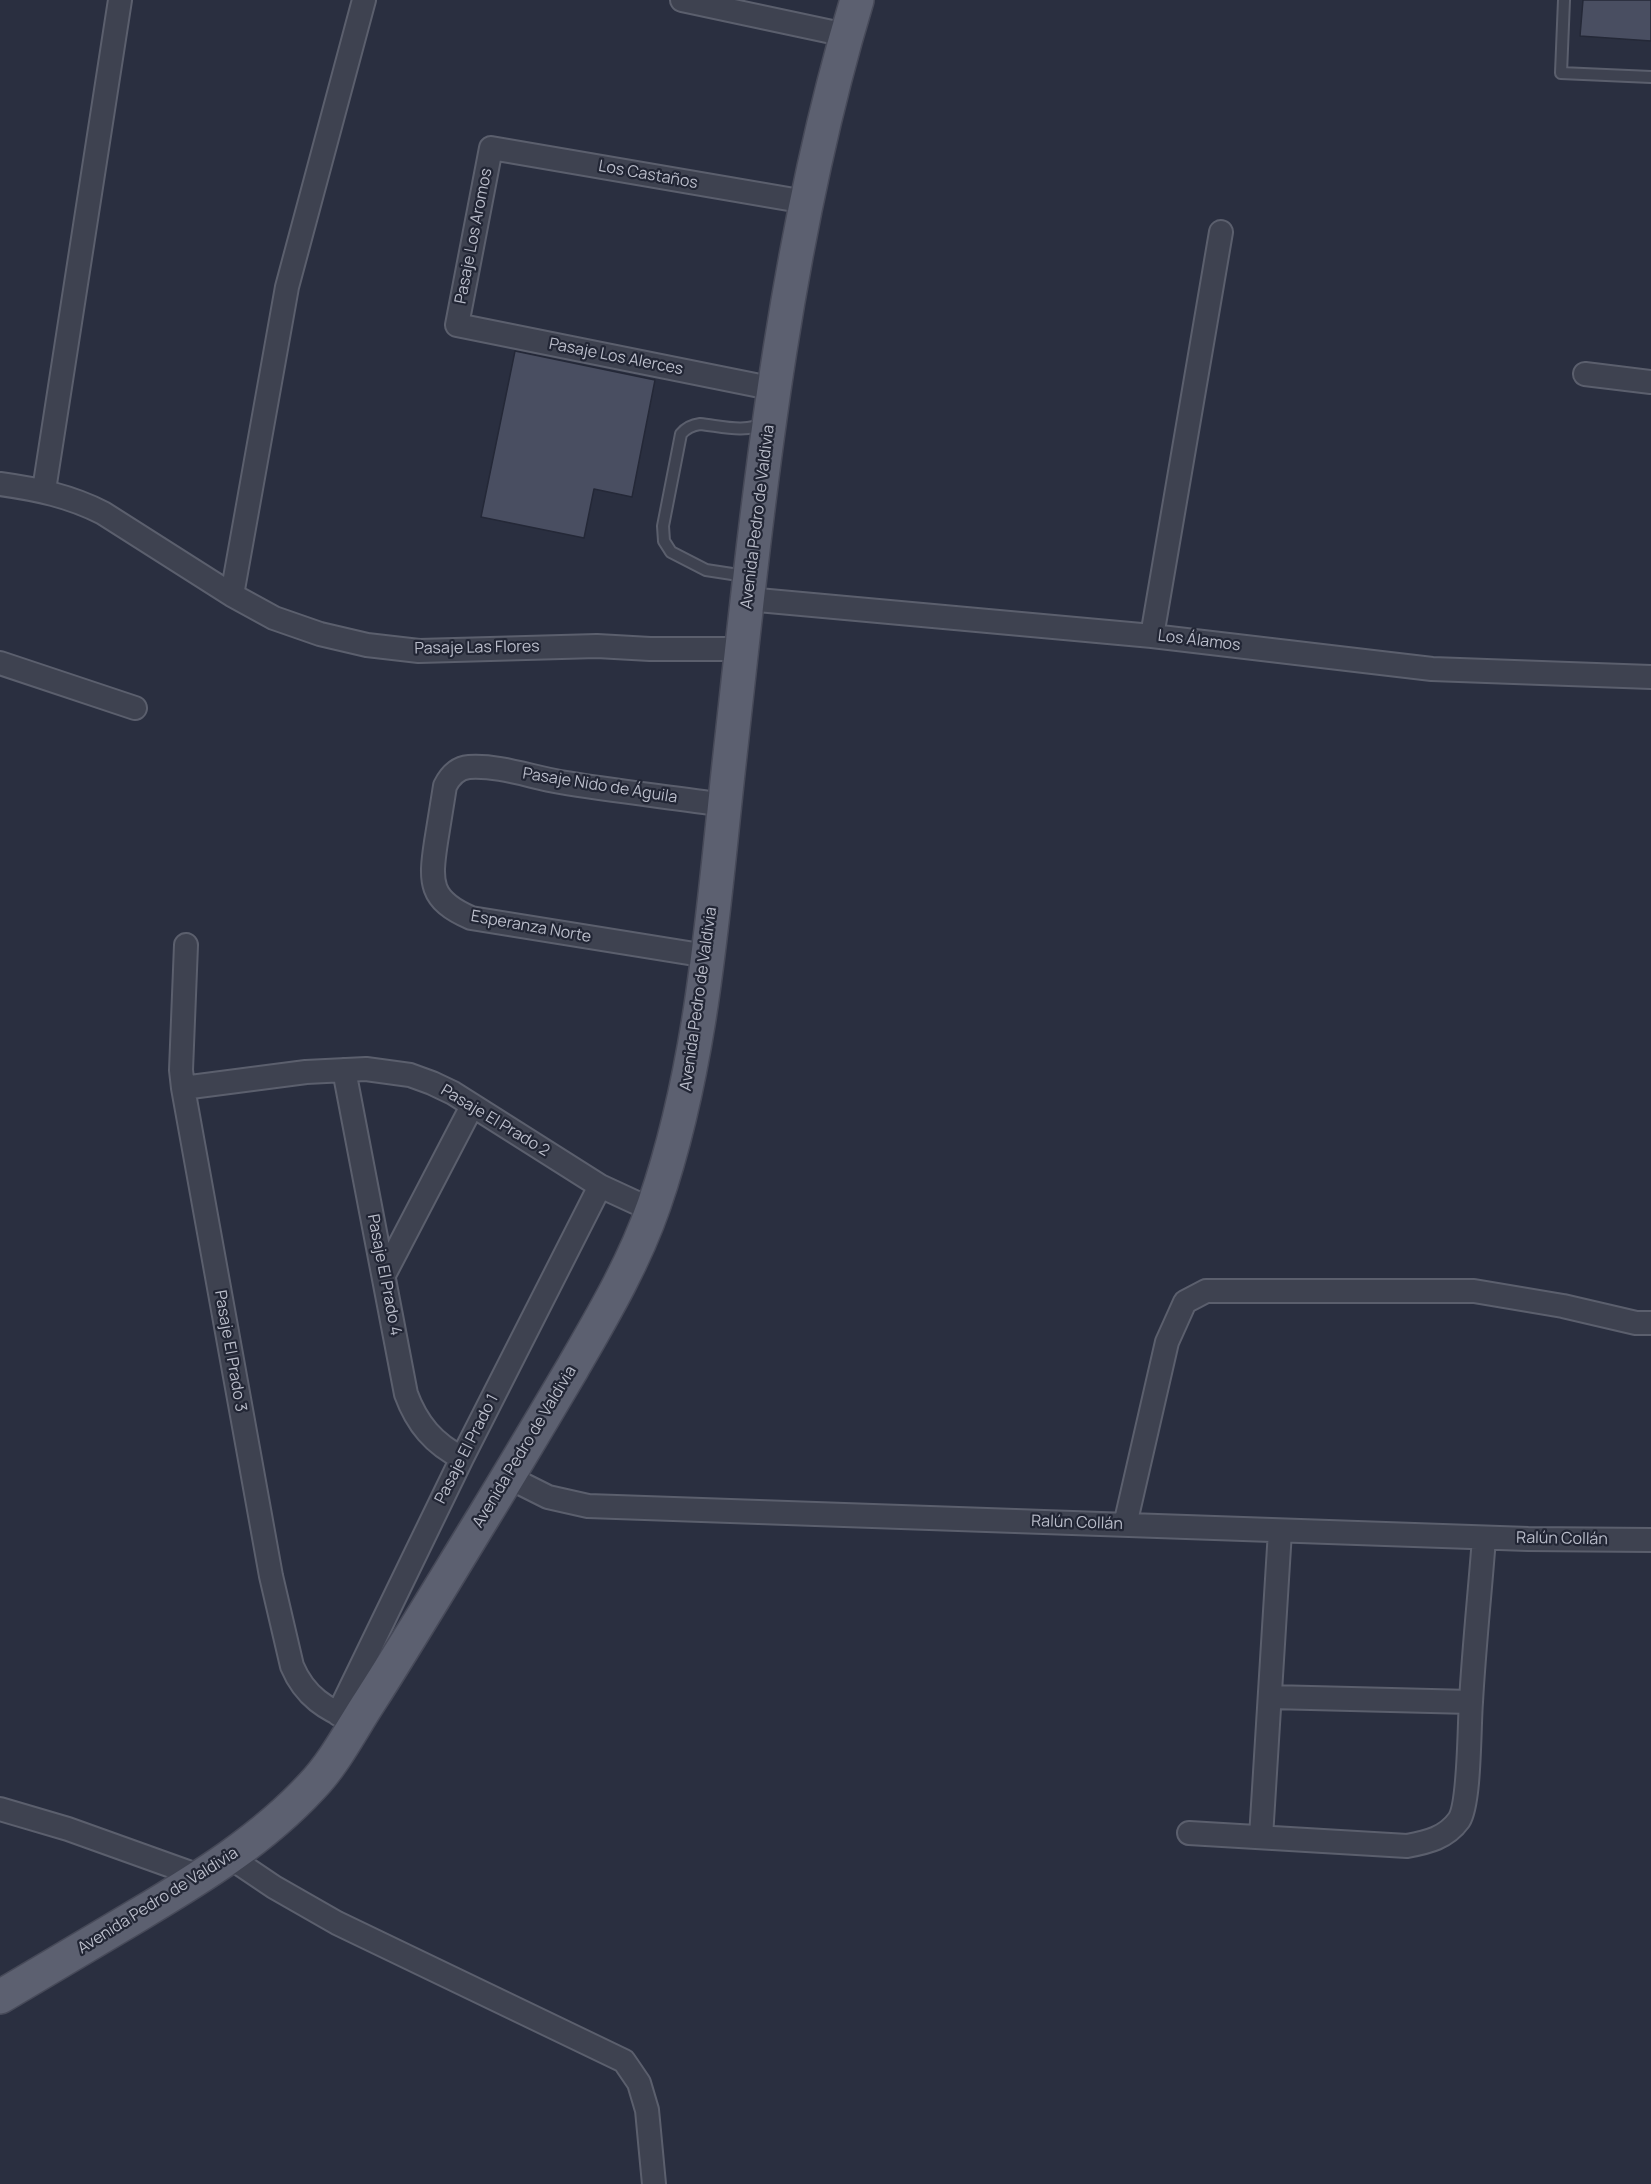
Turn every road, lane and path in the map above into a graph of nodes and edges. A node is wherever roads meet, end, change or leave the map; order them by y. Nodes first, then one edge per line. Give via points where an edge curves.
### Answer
1 (120, 0) edge
2 (364, 0) edge
3 (682, 0) edge
4 (857, 0) edge
5 (1564, 0) edge
6 (846, 35) junction
7 (1651, 77) edge
8 (491, 148) joint
9 (806, 202) junction
10 (1221, 232) dead end
11 (456, 325) joint
12 (1585, 374) dead end
13 (1651, 382) edge
14 (773, 404) junction
15 (0, 484) edge
16 (44, 490) junction
17 (749, 588) junction
18 (232, 596) junction
19 (1152, 636) junction
20 (742, 649) junction
21 (0, 663) edge
22 (1651, 677) edge
23 (135, 708) dead end
24 (475, 767) joint
25 (724, 805) junction
26 (186, 945) dead end
27 (707, 956) junction
28 (344, 1071) junction
29 (183, 1088) junction
30 (472, 1106) junction
31 (600, 1186) junction
32 (652, 1210) junction
33 (384, 1275) junction
34 (1651, 1323) edge
35 (462, 1458) junction
36 (508, 1477) junction
37 (1125, 1525) junction
38 (1280, 1531) junction
39 (1484, 1538) junction
40 (1651, 1540) edge
41 (1271, 1697) junction
42 (1471, 1701) junction
43 (347, 1718) junction
44 (0, 1809) edge
45 (1190, 1833) dead end
46 (1261, 1837) junction
47 (231, 1858) junction
48 (202, 1877) junction
49 (0, 1997) edge
50 (654, 2184) edge

1 - 16 street
2 - 18 street via 287,287
3 - 6 street
4 - 6 main road, Avenida Pedro de Valdivia
5 - 7 lane via 1561,73
6 - 9 main road, Avenida Pedro de Valdivia
8 - 9 street, Los Castaños
8 - 11 street, Pasaje Los Aromos
9 - 14 main road, Avenida Pedro de Valdivia
10 - 19 street
11 - 14 street, Pasaje Los Alerces
12 - 13 street
14 - 17 main road, Avenida Pedro de Valdivia
14 - 17 lane via 755,428 694,424 684,430 663,526 664,541 671,552
15 - 16 street, Pasaje Las Flores
16 - 18 street, Pasaje Las Flores via 103,513
17 - 19 street, Los Álamos
17 - 20 main road, Avenida Pedro de Valdivia
18 - 20 street, Pasaje Las Flores via 274,618 320,634 419,651 597,646
19 - 22 street, Los Álamos via 1432,669
20 - 25 main road, Avenida Pedro de Valdivia
21 - 23 street
24 - 25 street, Pasaje Nido de Águila
24 - 27 street, Esperanza Norte via 454,772 445,786 431,873 442,899 462,914 480,920
25 - 27 main road, Avenida Pedro de Valdivia
26 - 29 street, Pasaje El Prado 3
27 - 32 main road, Avenida Pedro de Valdivia via 689,1078
28 - 29 street, Pasaje El Prado 2
28 - 30 street, Pasaje El Prado 2 via 366,1069 410,1075
28 - 33 street, Pasaje El Prado 4
29 - 43 street, Pasaje El Prado 3 via 271,1576 292,1666 314,1700
30 - 31 street, Pasaje El Prado 2
30 - 33 street
31 - 32 street, Pasaje El Prado 2
31 - 35 street, Pasaje El Prado 1
32 - 36 main road, Avenida Pedro de Valdivia via 598,1323
33 - 35 street, Pasaje El Prado 4 via 412,1409 438,1444
34 - 37 street via 1474,1291 1206,1291 1185,1302 1167,1342
35 - 43 street, Pasaje El Prado 1
36 - 37 street, Ralún Collán via 548,1497 588,1506
36 - 43 main road, Avenida Pedro de Valdivia
37 - 38 street, Ralún Collán
38 - 39 street, Ralún Collán
38 - 41 street
39 - 40 street, Ralún Collán
39 - 42 street
41 - 42 street
41 - 46 street
42 - 46 street via 1466,1790 1460,1818 1447,1833 1433,1841 1407,1846
43 - 47 main road, Avenida Pedro de Valdivia via 316,1783
44 - 48 street
45 - 46 street
47 - 48 main road, Avenida Pedro de Valdivia
47 - 50 street via 337,1923 624,2061 639,2083 647,2110
48 - 49 main road, Avenida Pedro de Valdivia

